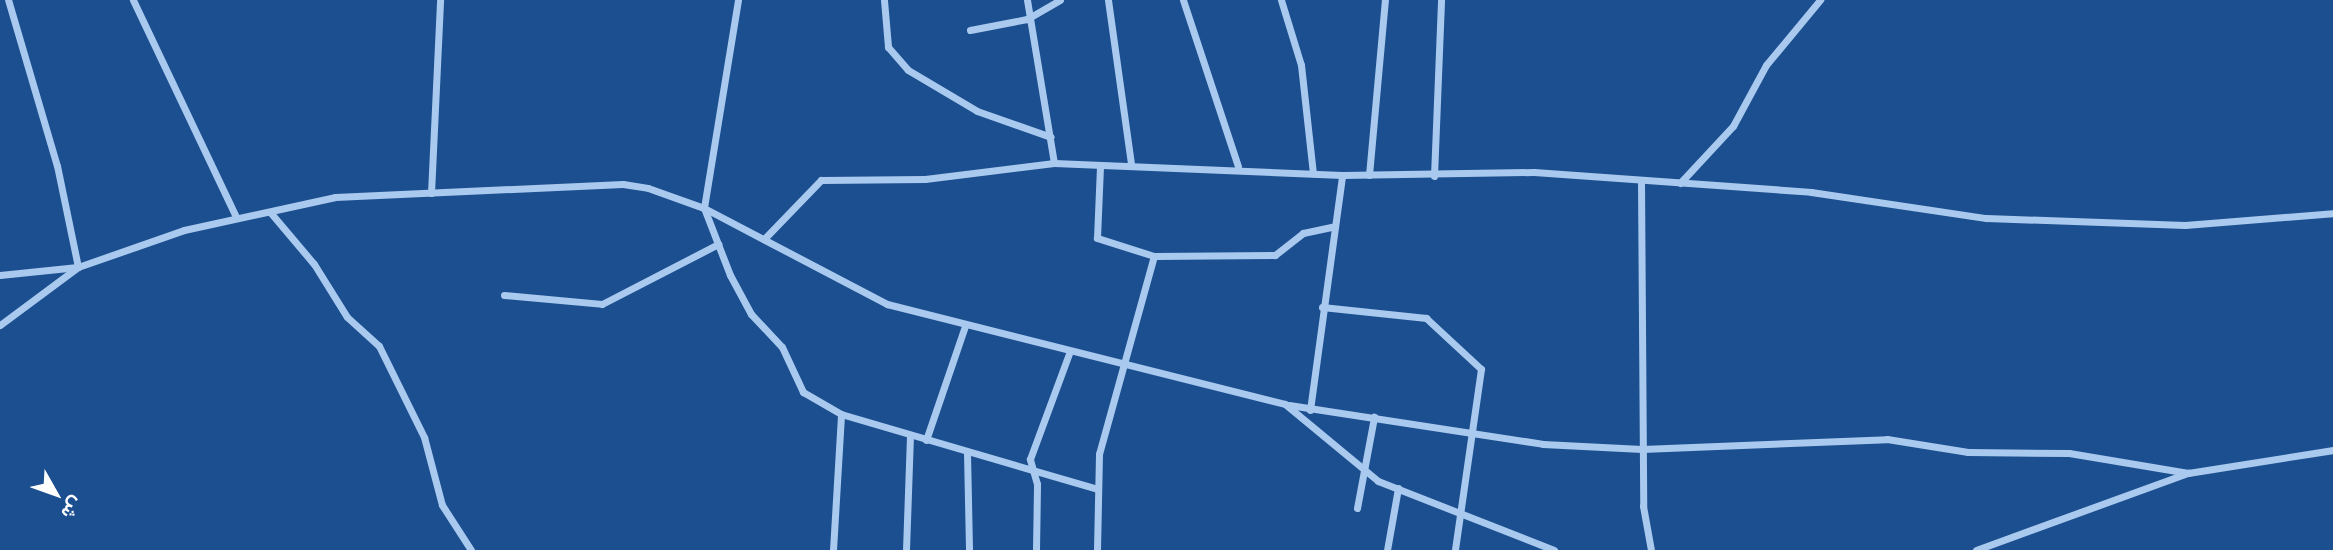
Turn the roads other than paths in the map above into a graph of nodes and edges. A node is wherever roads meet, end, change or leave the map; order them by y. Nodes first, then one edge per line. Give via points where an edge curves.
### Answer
1 (8, 0) edge
2 (134, 0) edge
3 (440, 0) edge
4 (738, 0) edge
5 (884, 0) edge
6 (1027, 0) edge
7 (1060, 0) edge
8 (1108, 0) edge
9 (1183, 0) edge
10 (1282, 0) edge
11 (1385, 0) edge
12 (1441, 0) edge
13 (1820, 0) edge
14 (1033, 16) junction
15 (970, 30) dead end
16 (1051, 136) junction
17 (1054, 163) junction
18 (1131, 164) junction
19 (1100, 165) junction
20 (1238, 166) junction
21 (1313, 173) junction
22 (1342, 175) junction
23 (1369, 175) junction
24 (1434, 176) junction
25 (1641, 181) junction
26 (1680, 183) junction
27 (431, 193) junction
28 (704, 208) junction
29 (270, 212) junction
30 (2333, 213) edge
31 (236, 217) junction
32 (1332, 227) junction
33 (764, 239) junction
34 (718, 244) junction
35 (1154, 256) junction
36 (78, 267) junction
37 (0, 275) edge
38 (505, 295) dead end
39 (1322, 307) junction
40 (0, 325) edge
41 (965, 326) junction
42 (1070, 351) junction
43 (1125, 366) junction
44 (1285, 404) junction
45 (1311, 408) junction
46 (841, 414) junction
47 (1374, 416) junction
48 (1310, 419) junction
49 (1474, 430) junction
50 (910, 436) junction
51 (926, 440) junction
52 (1643, 449) junction
53 (2333, 450) edge
54 (967, 453) junction
55 (1363, 471) junction
56 (1033, 472) junction
57 (2188, 473) junction
58 (1398, 488) junction
59 (1097, 489) junction
60 (1357, 508) dead end
61 (1458, 514) junction
62 (471, 550) edge
63 (833, 550) edge
64 (906, 550) edge
65 (969, 550) edge
66 (1036, 550) edge
67 (1097, 550) edge
68 (1387, 550) edge
69 (1455, 550) edge
70 (1554, 550) edge
71 (1651, 550) edge
72 (1976, 550) edge

1 - 36 street via 57,166
2 - 31 street
3 - 27 street
4 - 28 street
5 - 16 street via 888,47 908,70 977,111
6 - 14 street
7 - 14 street
8 - 18 street
9 - 20 street
10 - 21 street via 1301,65
11 - 23 street
12 - 24 street
13 - 26 street via 1766,65 1733,126
14 - 15 street
14 - 16 street
16 - 17 street
17 - 19 street
17 - 33 street via 925,179 821,180
18 - 19 street
18 - 20 street
19 - 35 street via 1097,238
20 - 21 street
21 - 22 street
22 - 23 street
22 - 32 street
23 - 24 street
24 - 25 street via 1534,172
25 - 26 street
25 - 52 street
26 - 30 street via 1811,192 1986,218 2185,225
27 - 28 street via 623,184
27 - 29 street via 335,197
28 - 33 street
28 - 34 street
29 - 31 street
29 - 62 street via 314,264 347,317 379,345 424,437 442,505
31 - 36 street
32 - 35 street via 1303,233 1275,256
32 - 39 street
33 - 41 street via 835,281
34 - 38 street via 602,304
34 - 46 street via 751,314 782,347 803,392
35 - 43 street
36 - 37 street
36 - 40 street
39 - 45 street
39 - 49 street via 1416,316 1440,327 1481,369
41 - 42 street
41 - 51 street
42 - 43 street
42 - 56 street via 1030,459
43 - 44 street
43 - 59 street via 1099,454
44 - 45 street
44 - 48 street
45 - 47 street
45 - 48 street
46 - 50 street
46 - 63 street
47 - 49 street
47 - 55 street
48 - 55 street
49 - 52 street via 1543,444
49 - 61 street
50 - 51 street
50 - 64 street
51 - 54 street
52 - 57 street via 1887,439 1968,452 2069,453
52 - 71 street via 1643,506
53 - 57 street
54 - 56 street
54 - 65 street
55 - 58 street
55 - 60 street
56 - 59 street
56 - 66 street
57 - 72 street
58 - 61 street
58 - 68 street
59 - 67 street
61 - 69 street
61 - 70 street

